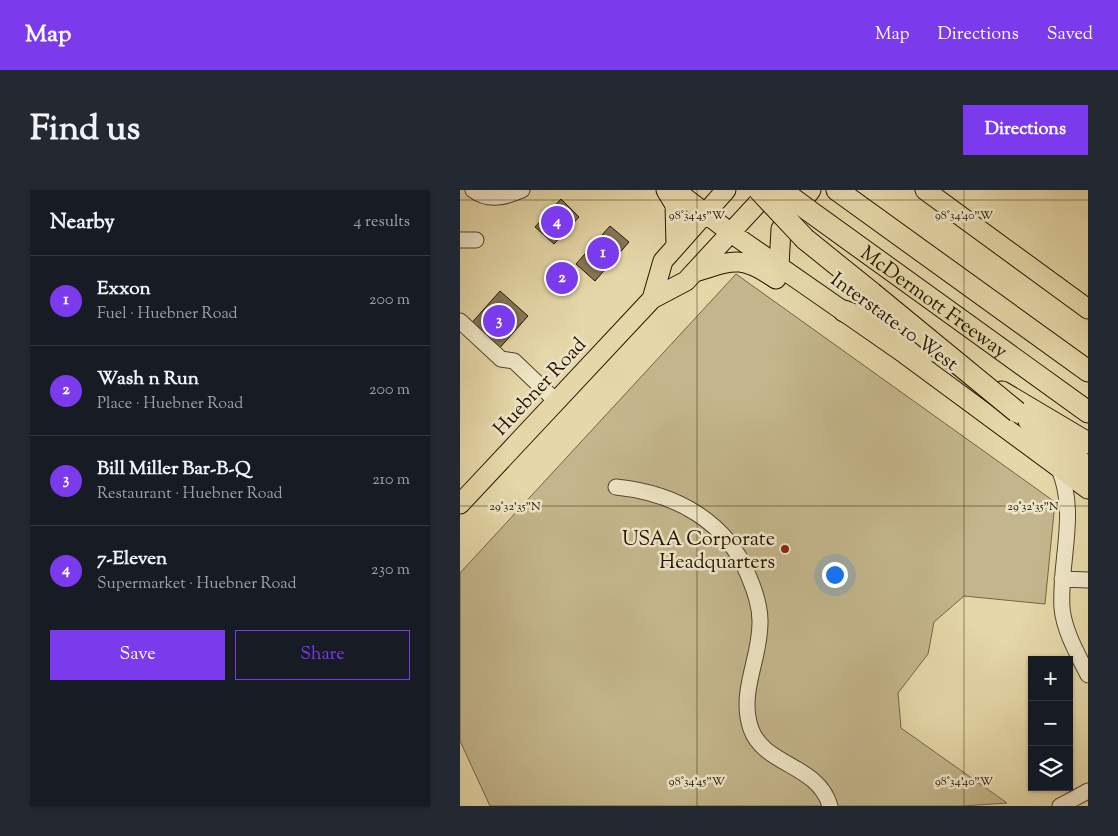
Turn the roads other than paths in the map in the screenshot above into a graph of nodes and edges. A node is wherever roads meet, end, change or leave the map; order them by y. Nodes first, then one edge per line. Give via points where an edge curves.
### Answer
1 (473, 190) edge
2 (522, 190) edge
3 (666, 190) edge
4 (675, 190) edge
5 (726, 190) edge
6 (758, 190) edge
7 (770, 190) edge
8 (781, 190) edge
9 (837, 190) edge
10 (925, 190) edge
11 (810, 200) edge
12 (705, 212) junction
13 (732, 233) junction
14 (460, 240) edge
15 (476, 240) dead end
16 (676, 245) junction
17 (779, 266) junction
18 (694, 272) junction
19 (652, 299) junction
20 (1088, 309) edge
21 (844, 311) junction
22 (460, 321) edge
23 (905, 354) junction
24 (1088, 371) edge
25 (556, 401) junction
26 (1088, 412) edge
27 (1088, 443) edge
28 (1088, 468) edge
29 (1059, 469) junction
30 (616, 487) dead end
31 (1088, 489) edge
32 (460, 503) edge
33 (1062, 579) junction
34 (1088, 580) edge
35 (1088, 676) edge
36 (1088, 791) edge
37 (830, 806) edge
38 (1060, 806) edge

1 - 2 lane via 477,194 500,199
3 - 16 main road via 675,205
4 - 12 main road, Interstate 10 West
5 - 12 main road, Huebner Road
6 - 28 highway, bridge via 805,239
7 - 13 main road, Huebner Road
8 - 11 highway, McDermott Freeway, bridge
9 - 24 highway, McDermott Freeway
10 - 20 main road
11 - 17 main road via 781,229
11 - 26 highway, McDermott Freeway
12 - 13 main road, Interstate 10 West
12 - 16 main road, Huebner Road
13 - 17 main road, Interstate 10 West
13 - 18 main road, Huebner Road
14 - 15 lane
16 - 19 main road, Huebner Road via 663,261
17 - 21 main road, Interstate 10 West
18 - 19 main road, Huebner Road via 686,282
18 - 23 main road via 735,260 747,261 876,347
19 - 25 main road, Huebner Road
21 - 23 main road, Interstate 10 West
21 - 27 highway via 904,334
22 - 25 lane via 501,359 514,361
23 - 29 main road, Interstate 10 West
25 - 32 main road, Huebner Road
29 - 31 main road, Interstate 10 West
29 - 33 lane via 1066,485 1069,517
30 - 37 lane via 643,490 680,503 713,524 742,557 755,591 760,621 758,651 748,685 746,710 751,731 767,751 814,779 826,794
33 - 34 lane
33 - 35 lane via 1062,610
36 - 38 lane

